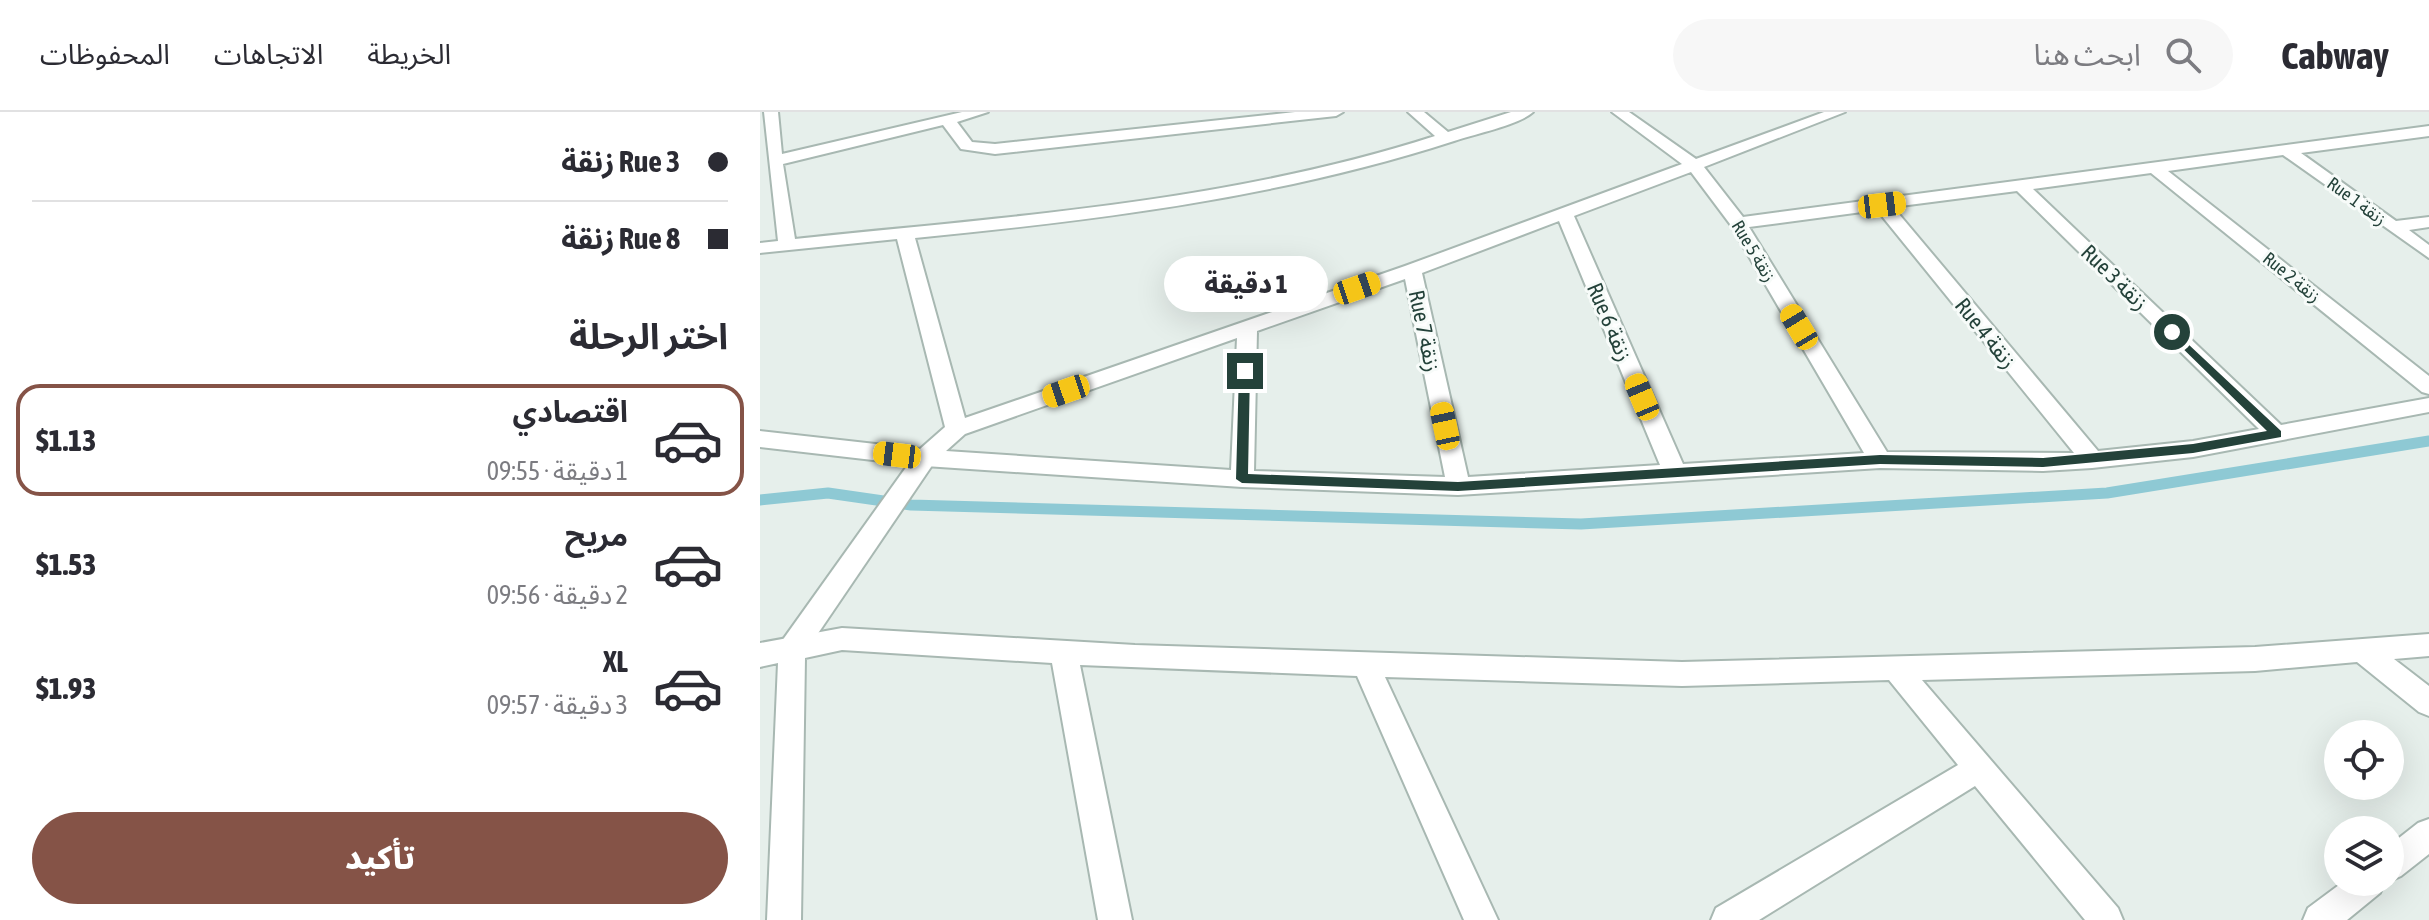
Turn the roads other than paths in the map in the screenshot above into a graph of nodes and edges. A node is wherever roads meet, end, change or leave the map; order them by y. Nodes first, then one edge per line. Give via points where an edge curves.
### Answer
1 (771, 112) edge
2 (981, 112) edge
3 (1336, 112) edge
4 (1415, 112) edge
5 (1526, 112) edge
6 (1619, 112) edge
7 (1838, 112) edge
8 (1807, 116) edge
9 (947, 120) junction
10 (2429, 131) edge
11 (1446, 138) junction
12 (2285, 149) junction
13 (775, 161) junction
14 (1695, 166) junction
15 (2155, 168) junction
16 (2022, 187) junction
17 (1882, 205) junction
18 (1565, 214) junction
19 (2429, 222) edge
20 (1738, 223) junction
21 (2392, 227) junction
22 (905, 235) junction
23 (787, 245) junction
24 (760, 248) edge
25 (2429, 253) edge
26 (1412, 270) junction
27 (1247, 326) junction
28 (2429, 387) edge
29 (2429, 405) edge
30 (957, 429) junction
31 (2277, 434) junction
32 (760, 439) edge
33 (925, 458) junction
34 (1880, 460) junction
35 (2092, 460) junction
36 (1675, 473) junction
37 (1242, 479) junction
38 (1458, 486) junction
39 (2429, 645) edge
40 (792, 649) junction
41 (2363, 651) junction
42 (1064, 653) junction
43 (760, 655) edge
44 (1366, 664) junction
45 (1896, 669) junction
46 (2429, 703) edge
47 (1979, 768) junction
48 (2429, 834) edge
49 (2404, 854) edge
50 (2351, 896) edge
51 (784, 920) edge
52 (1115, 920) edge
53 (1481, 920) edge
54 (1728, 920) edge
55 (2106, 920) edge
56 (2320, 920) edge

1 - 13 street
2 - 9 street
3 - 9 street via 995,149 967,146
4 - 11 street
5 - 11 street
6 - 14 street, Rue 5 زنقة
7 - 8 street
8 - 14 street
9 - 13 street
10 - 12 street
11 - 22 street via 1256,189
12 - 15 street
12 - 21 street, Rue 1 زنقة
13 - 23 street
14 - 18 street
14 - 20 street, Rue 5 زنقة
15 - 16 street
15 - 28 street, Rue 2 زنقة
16 - 17 street
16 - 31 street, Rue 3 زنقة
17 - 20 street
17 - 35 street, Rue 4 زنقة
18 - 26 street
18 - 36 street, Rue 6 زنقة
19 - 21 street
20 - 34 street, Rue 5 زنقة
21 - 25 street, Rue 1 زنقة
22 - 23 street
22 - 30 street
23 - 24 street
26 - 27 street
26 - 38 street, Rue 7 زنقة
27 - 30 street
27 - 37 street
29 - 31 street
30 - 33 street
31 - 35 street
32 - 33 street
33 - 37 street
33 - 40 street
34 - 35 street
34 - 36 street
36 - 38 street
37 - 38 street
39 - 41 street
40 - 42 street via 842,639
40 - 43 street
40 - 51 street
41 - 45 street
41 - 46 street
42 - 44 street
42 - 52 street
44 - 45 street via 1682,674
44 - 53 street
45 - 47 street
47 - 54 street
47 - 55 street
48 - 49 street
50 - 56 street

